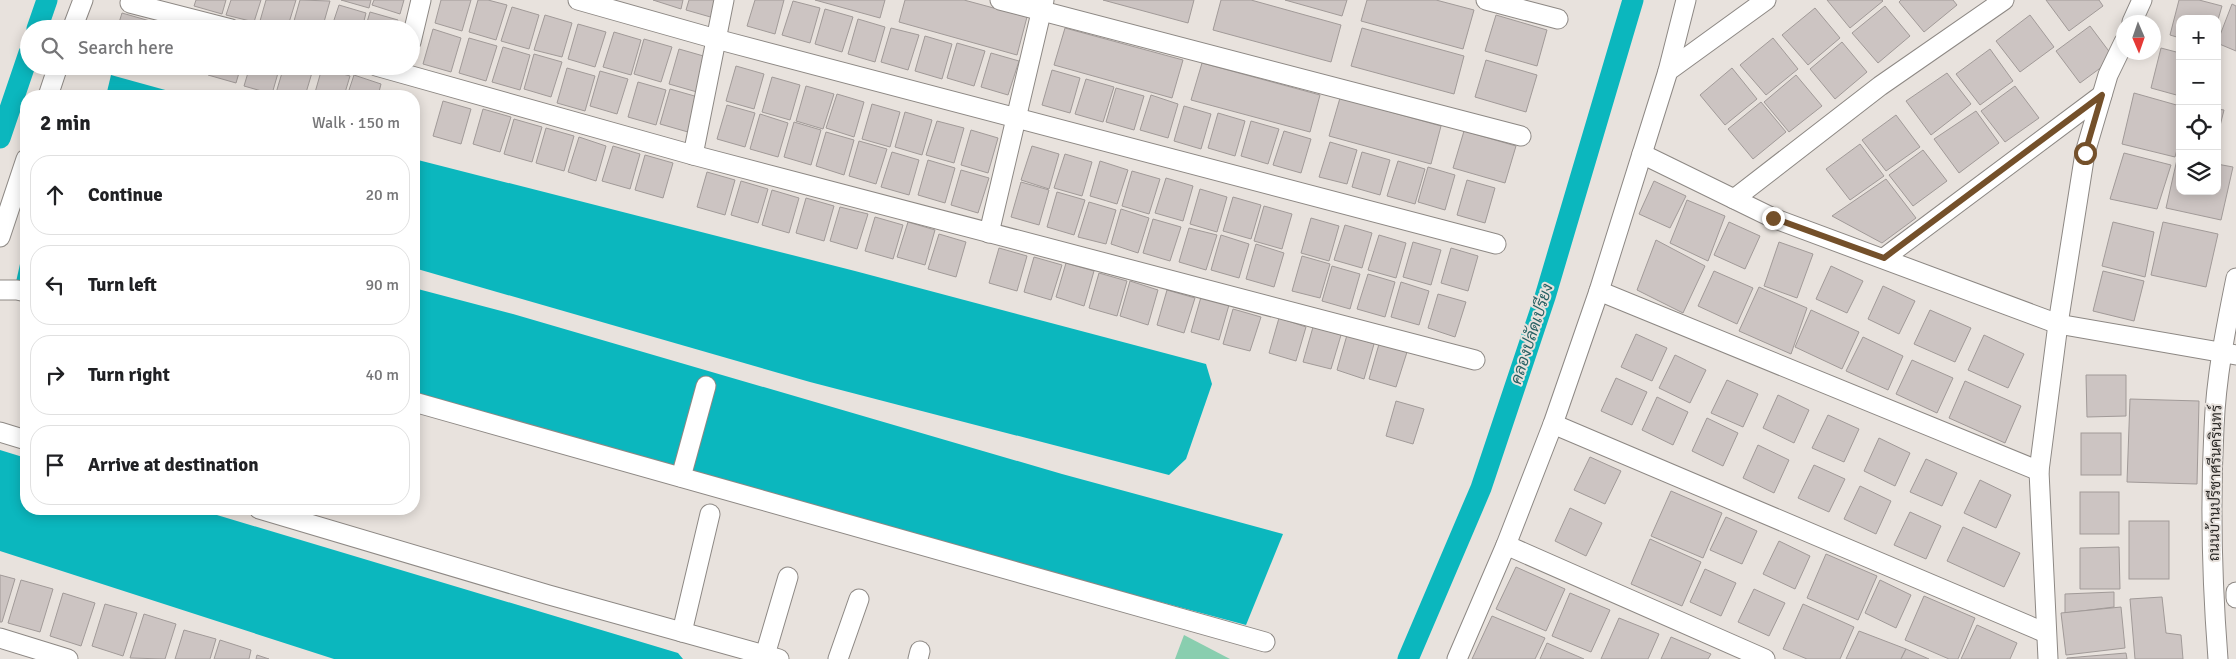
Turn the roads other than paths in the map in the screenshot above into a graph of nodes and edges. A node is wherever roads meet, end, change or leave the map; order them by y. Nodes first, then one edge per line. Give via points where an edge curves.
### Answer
1 (83, 0) edge
2 (421, 0) edge
3 (578, 0) edge
4 (724, 0) edge
5 (1000, 0) edge
6 (1486, 0) edge
7 (1686, 0) edge
8 (1766, 0) edge
9 (2004, 0) edge
10 (2142, 0) edge
11 (130, 3) dead end
12 (1042, 5) edge
13 (2135, 15) edge
14 (1558, 19) dead end
15 (75, 20) edge
16 (196, 20) edge
17 (416, 20) edge
18 (716, 39) junction
19 (2116, 58) edge
20 (1668, 71) junction
21 (420, 74) edge
22 (55, 75) edge
23 (50, 90) edge
24 (2102, 95) junction
25 (1015, 118) junction
26 (1521, 136) dead end
27 (1642, 154) junction
28 (693, 155) junction
29 (20, 177) edge
30 (1734, 199) junction
31 (989, 233) junction
32 (0, 237) edge
33 (1496, 244) dead end
34 (1884, 258) junction
35 (2236, 278) edge
36 (0, 290) edge
37 (20, 291) edge
38 (1599, 291) junction
39 (2058, 324) junction
40 (2229, 354) edge
41 (1475, 360) dead end
42 (706, 386) dead end
43 (420, 404) edge
44 (1553, 424) junction
45 (0, 432) edge
46 (20, 438) edge
47 (2039, 471) junction
48 (681, 477) junction
49 (710, 514) dead end
50 (280, 515) edge
51 (1506, 545) junction
52 (788, 577) dead end
53 (2236, 592) edge
54 (2236, 597) edge
55 (859, 599) dead end
56 (682, 632) junction
57 (2046, 633) junction
58 (0, 638) edge
59 (1265, 642) dead end
60 (772, 657) edge
61 (68, 659) edge
62 (838, 659) edge
63 (1457, 659) edge
64 (1765, 659) edge
65 (2048, 659) edge
66 (2218, 659) edge

1 - 15 street
2 - 17 street
3 - 18 street
4 - 18 street
5 - 12 street
6 - 14 street
7 - 20 street
8 - 20 street
9 - 30 street via 1880,86
10 - 13 street
11 - 16 street
12 - 25 street
12 - 26 street
18 - 25 street
18 - 28 street
19 - 24 street
20 - 27 street
21 - 28 street
22 - 23 street
24 - 34 street
24 - 39 street via 2085,153
25 - 31 street
25 - 33 street
27 - 30 street
27 - 38 street
28 - 31 street
29 - 32 street
30 - 34 street via 1773,218
31 - 41 street
34 - 39 street
35 - 40 street, ถนนบ้านปรีชาศรีนครินทร์
36 - 37 street
38 - 44 street
38 - 47 street
39 - 40 street
39 - 47 street
40 - 66 street, ถนนบ้านปรีชาศรีนครินทร์ via 2214,427 2212,590
42 - 48 street
43 - 48 street
44 - 51 street
44 - 57 street
45 - 46 street
47 - 57 street
48 - 59 street
49 - 56 street
50 - 56 street
51 - 63 street
51 - 64 street
52 - 60 street
53 - 54 street
55 - 62 street
56 - 60 street
57 - 65 street
58 - 61 street

